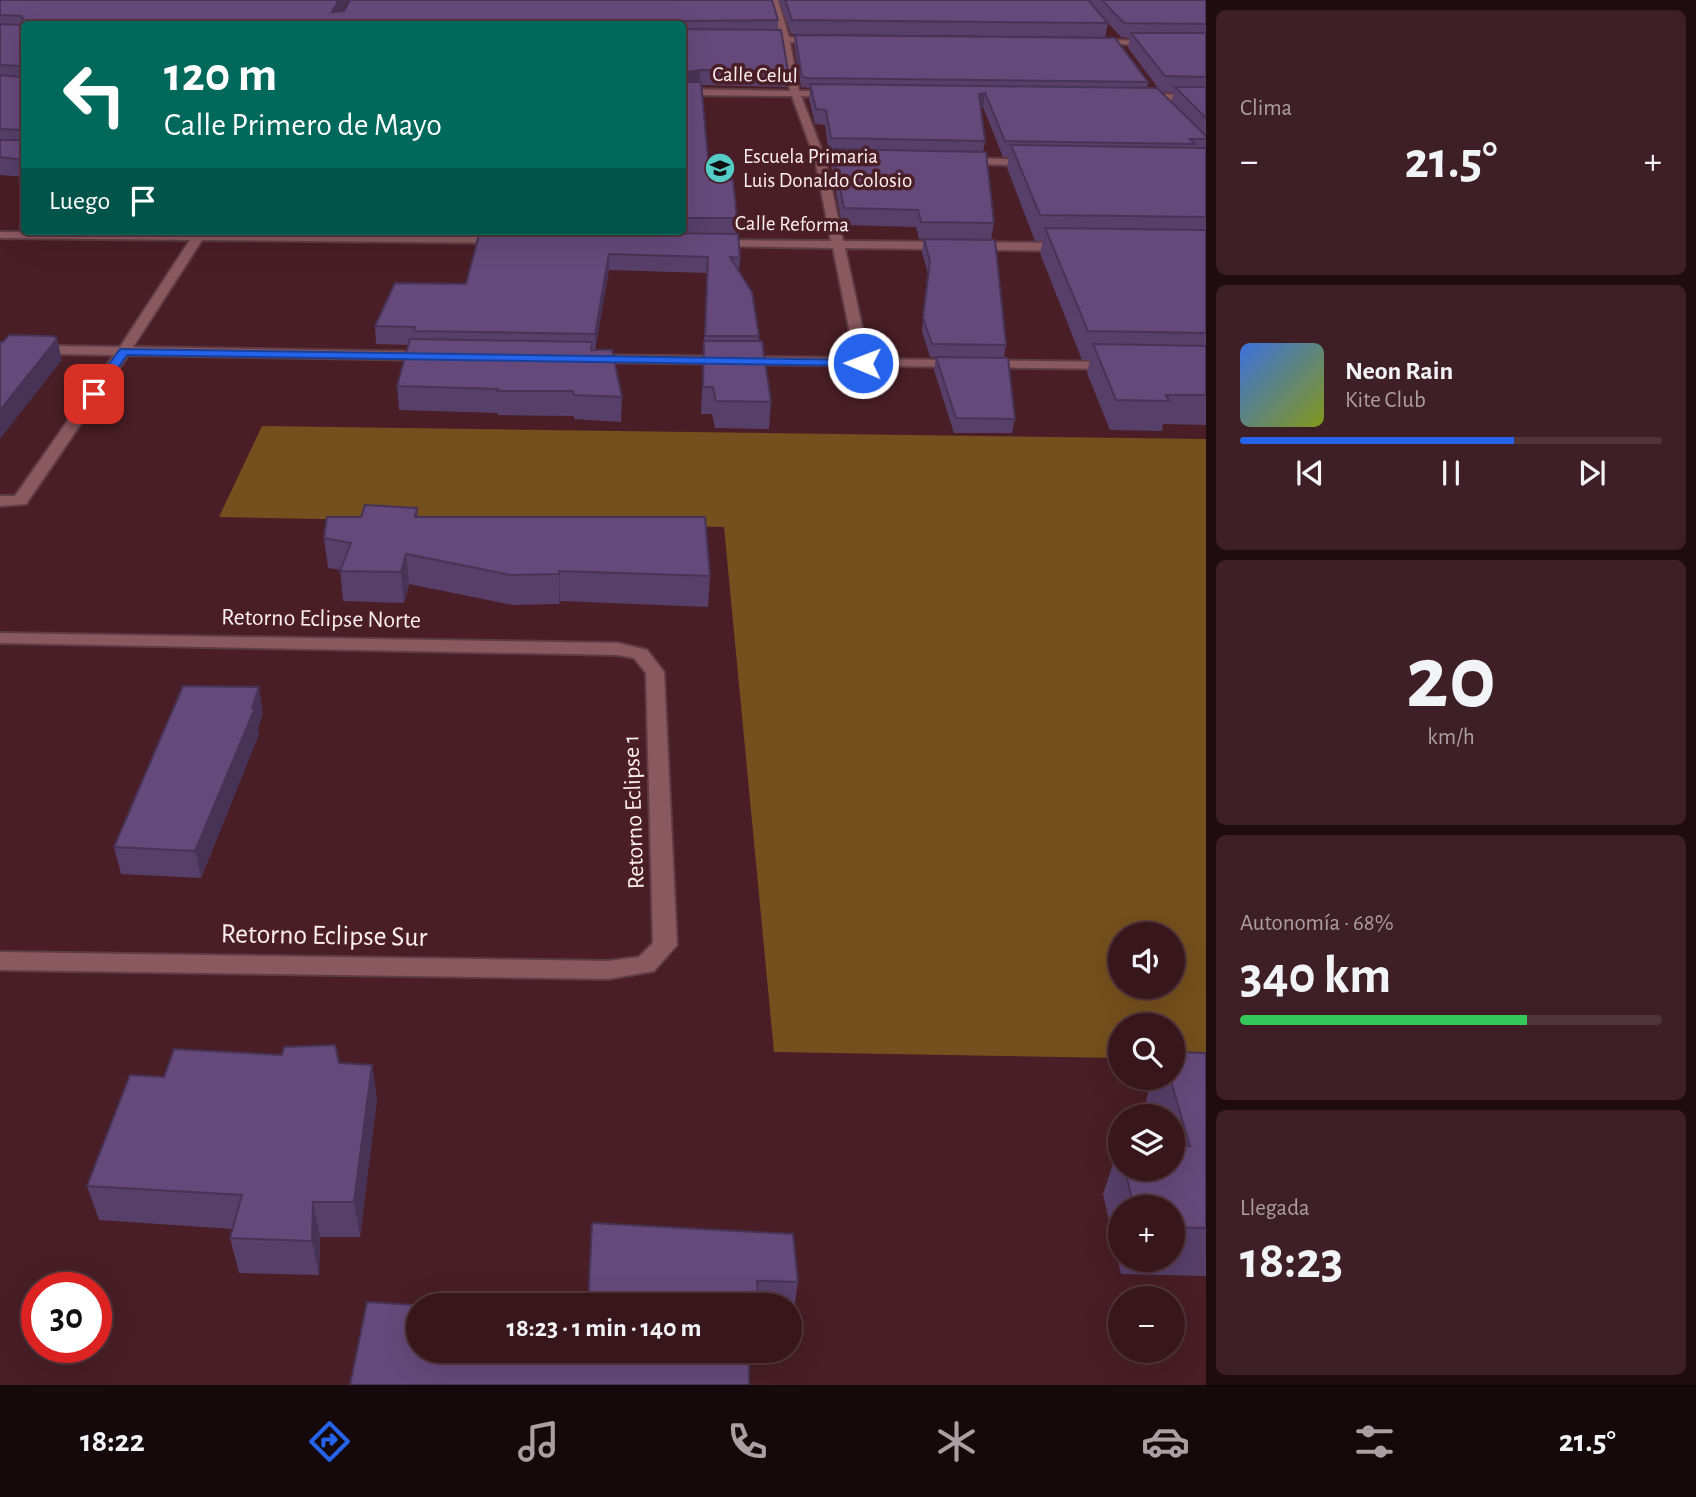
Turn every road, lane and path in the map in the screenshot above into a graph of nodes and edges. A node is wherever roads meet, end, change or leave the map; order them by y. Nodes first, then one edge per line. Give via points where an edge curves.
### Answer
1 (774, 0) edge
2 (1108, 32) edge
3 (747, 39) edge
4 (786, 40) junction
5 (827, 40) edge
6 (1089, 42) edge
7 (1117, 42) junction
8 (1206, 43) edge
9 (1125, 53) edge
10 (1149, 86) edge
11 (686, 92) edge
12 (794, 93) junction
13 (850, 94) edge
14 (1129, 97) edge
15 (1157, 97) junction
16 (1206, 98) edge
17 (1165, 106) edge
18 (820, 159) junction
19 (861, 159) edge
20 (944, 161) edge
21 (1041, 163) edge
22 (0, 235) edge
23 (21, 235) edge
24 (199, 235) edge
25 (245, 235) edge
26 (517, 241) edge
27 (697, 243) edge
28 (836, 244) junction
29 (1083, 247) edge
30 (0, 349) edge
31 (124, 351) junction
32 (444, 356) edge
33 (570, 358) edge
34 (863, 363) junction
35 (1124, 366) edge
36 (0, 501) edge
37 (0, 638) edge
38 (640, 654) joint
39 (0, 961) edge
40 (646, 965) joint

1 - 4 street
2 - 7 street
3 - 4 street
4 - 5 street
4 - 12 street
6 - 7 street
7 - 8 street
7 - 9 street
10 - 15 street
11 - 12 street, Calle Celul
12 - 13 street, Calle Celul
12 - 18 street
14 - 15 street
15 - 16 street
15 - 17 street
18 - 19 street
18 - 28 street
20 - 21 street
22 - 23 street
24 - 31 street
25 - 26 street
27 - 28 street, Calle Reforma
28 - 29 street, Calle Reforma
28 - 34 street
30 - 31 street
31 - 32 street
31 - 36 street via 20,501
33 - 34 street
34 - 35 street
37 - 38 street, Retorno Eclipse Norte via 618,649
38 - 40 street, Retorno Eclipse 1 via 655,672 665,945
39 - 40 street, Retorno Eclipse Sur via 608,970

